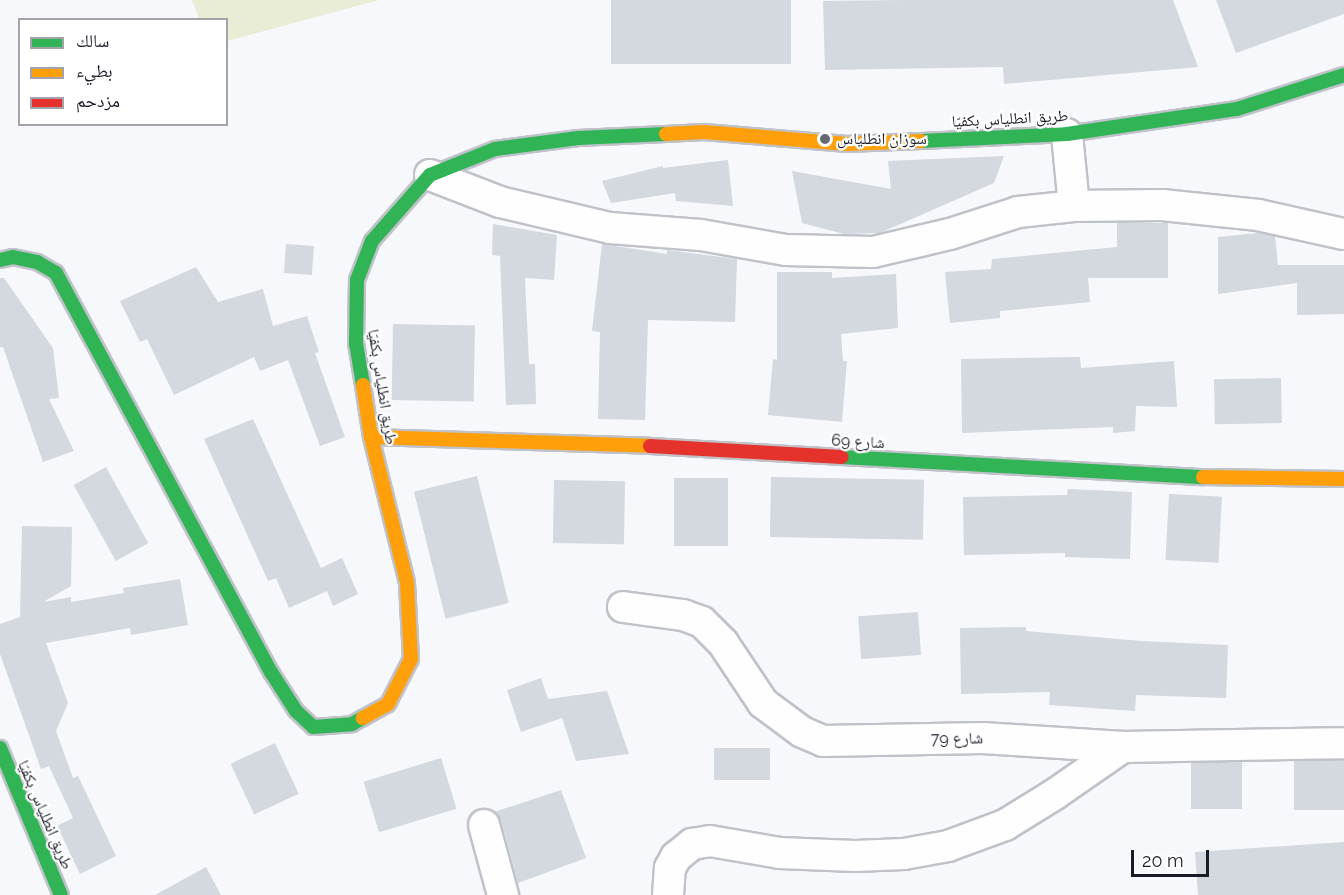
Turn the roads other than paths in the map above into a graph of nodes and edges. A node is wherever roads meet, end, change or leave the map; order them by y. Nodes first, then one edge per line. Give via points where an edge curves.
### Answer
1 (1344, 75) edge
2 (1067, 134) junction
3 (430, 175) junction
4 (1074, 206) junction
5 (1344, 234) edge
6 (0, 260) edge
7 (371, 437) junction
8 (1344, 480) edge
9 (623, 607) dead end
10 (1344, 743) edge
11 (1123, 747) junction
12 (0, 748) edge
13 (484, 825) dead end
14 (61, 895) edge
15 (503, 895) edge
16 (668, 895) edge

1 - 2 main road, طريق انطلياس بكفيّا via 1237,110
2 - 3 main road, طريق انطلياس بكفيّا via 848,144 704,132 578,138 495,149
2 - 4 street
3 - 4 street via 500,201 610,228 701,235 786,250 873,252 950,234 1018,212
3 - 7 main road, طريق انطلياس بكفيّا via 372,241 357,280 356,343
4 - 5 street via 1162,206 1237,213
6 - 7 main road, طريق انطلياس بكفيّا via 37,262 56,273 271,672 296,711 313,727 352,724 388,704 411,659 407,582
7 - 8 main road, شارع 69 via 647,446 1232,479
9 - 11 street, شارع 79 via 682,615 702,622 723,644 763,704 802,732 823,741 982,738
10 - 11 street, شارع 79
11 - 16 street via 1005,825 948,846 904,854 855,856 780,854 710,841 692,844 676,857 670,868
12 - 14 main road, طريق انطلياس بكفيّا
13 - 15 street

